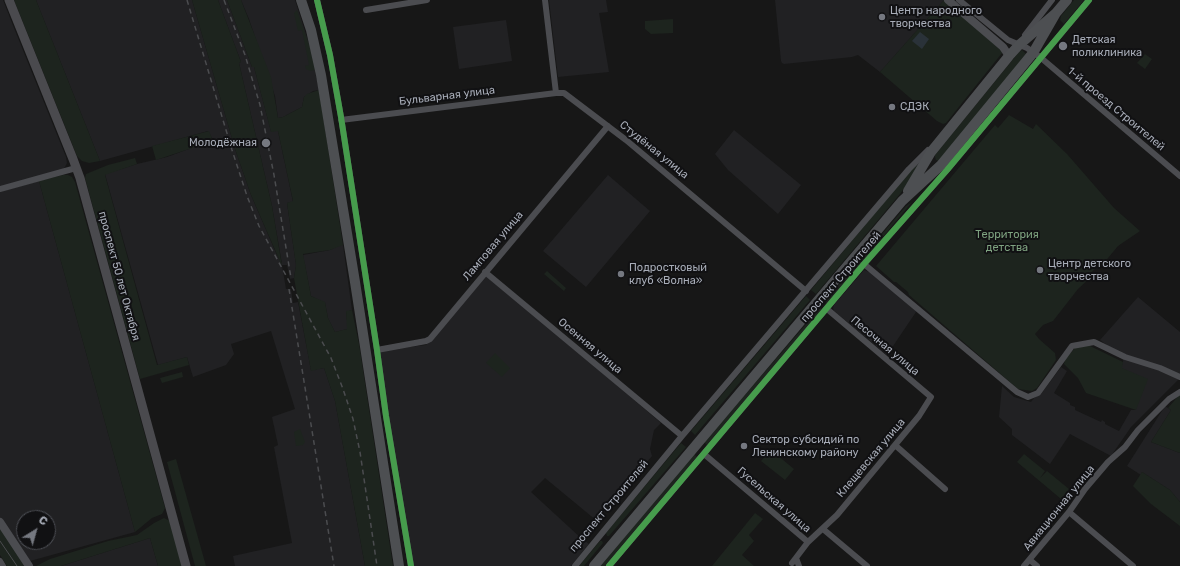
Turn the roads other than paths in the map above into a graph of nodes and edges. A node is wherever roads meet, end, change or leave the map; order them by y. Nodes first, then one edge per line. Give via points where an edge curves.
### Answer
1 (9, 0) edge
2 (301, 0) edge
3 (317, 0) edge
4 (427, 0) edge
5 (545, 0) edge
6 (948, 0) edge
7 (959, 0) edge
8 (1052, 0) edge
9 (1067, 0) edge
10 (1089, 0) edge
11 (366, 10) dead end
12 (1056, 13) junction
13 (1018, 45) junction
14 (1037, 55) junction
15 (1009, 56) junction
16 (556, 93) junction
17 (341, 120) junction
18 (608, 126) junction
19 (944, 135) junction
20 (937, 162) junction
21 (76, 168) junction
22 (1179, 174) edge
23 (0, 189) edge
24 (902, 201) junction
25 (864, 264) junction
26 (485, 272) junction
27 (806, 291) junction
28 (826, 309) junction
29 (377, 350) junction
30 (1180, 377) edge
31 (1180, 392) edge
32 (932, 397) joint
33 (682, 436) junction
34 (895, 445) junction
35 (704, 454) junction
36 (944, 488) dead end
37 (1069, 512) junction
38 (0, 522) edge
39 (823, 529) junction
40 (808, 542) junction
41 (1030, 560) junction
42 (0, 561) edge
43 (3, 566) edge
44 (29, 566) edge
45 (186, 566) edge
46 (399, 566) edge
47 (411, 566) edge
48 (575, 566) edge
49 (594, 566) edge
50 (609, 566) edge
51 (799, 566) edge
52 (867, 566) edge
53 (1024, 566) edge
54 (1037, 566) edge
55 (1133, 566) edge

1 - 21 main road, проспект 50 лет Октября
2 - 46 main road via 321,75
3 - 17 street
4 - 11 street
5 - 16 street
6 - 15 street via 1003,47
7 - 13 street, 1-й проезд Строителей via 1008,40
8 - 13 street, проспект Строителей
9 - 12 main road, проспект Строителей
10 - 14 street, проспект Строителей
12 - 13 main road, проспект Строителей
12 - 14 main road, проспект Строителей
13 - 14 street, 1-й проезд Строителей
13 - 15 main road, проспект Строителей
14 - 20 main road, проспект Строителей
14 - 22 street, 1-й проезд Строителей
15 - 19 main road, проспект Строителей
16 - 17 street, Бульварная улица
16 - 18 street, Студёная улица via 564,93
17 - 29 street
18 - 26 street, Ламповая улица
18 - 27 street, Студёная улица
19 - 20 main road, проспект Строителей
19 - 27 street, проспект Строителей via 909,169
20 - 24 main road, проспект Строителей
20 - 24 main road, проспект Строителей
20 - 25 street, проспект Строителей
21 - 23 street
21 - 45 main road, проспект 50 лет Октября
24 - 49 main road, проспект Строителей
25 - 28 street, проспект Строителей
25 - 30 street via 1017,392 1028,397 1038,393 1072,346 1094,342 1125,357
26 - 29 street, Ламповая улица via 430,339
26 - 33 street, Осенняя улица
27 - 33 street, проспект Строителей
28 - 32 street, Песочная улица
28 - 35 street, проспект Строителей
29 - 47 street
31 - 37 street, Авиационная улица via 1169,399 1108,462
32 - 34 street, Клещевская улица
33 - 48 street, проспект Строителей
34 - 36 street
34 - 39 street, Клещевская улица
35 - 40 street, Гусельская улица
35 - 50 street, проспект Строителей
37 - 41 street, Авиационная улица
37 - 55 street
38 - 44 street
39 - 40 street, Гусельская улица
39 - 52 street, Гусельская улица
40 - 51 street via 794,560
41 - 53 street, Авиационная улица
41 - 54 street
42 - 43 street

